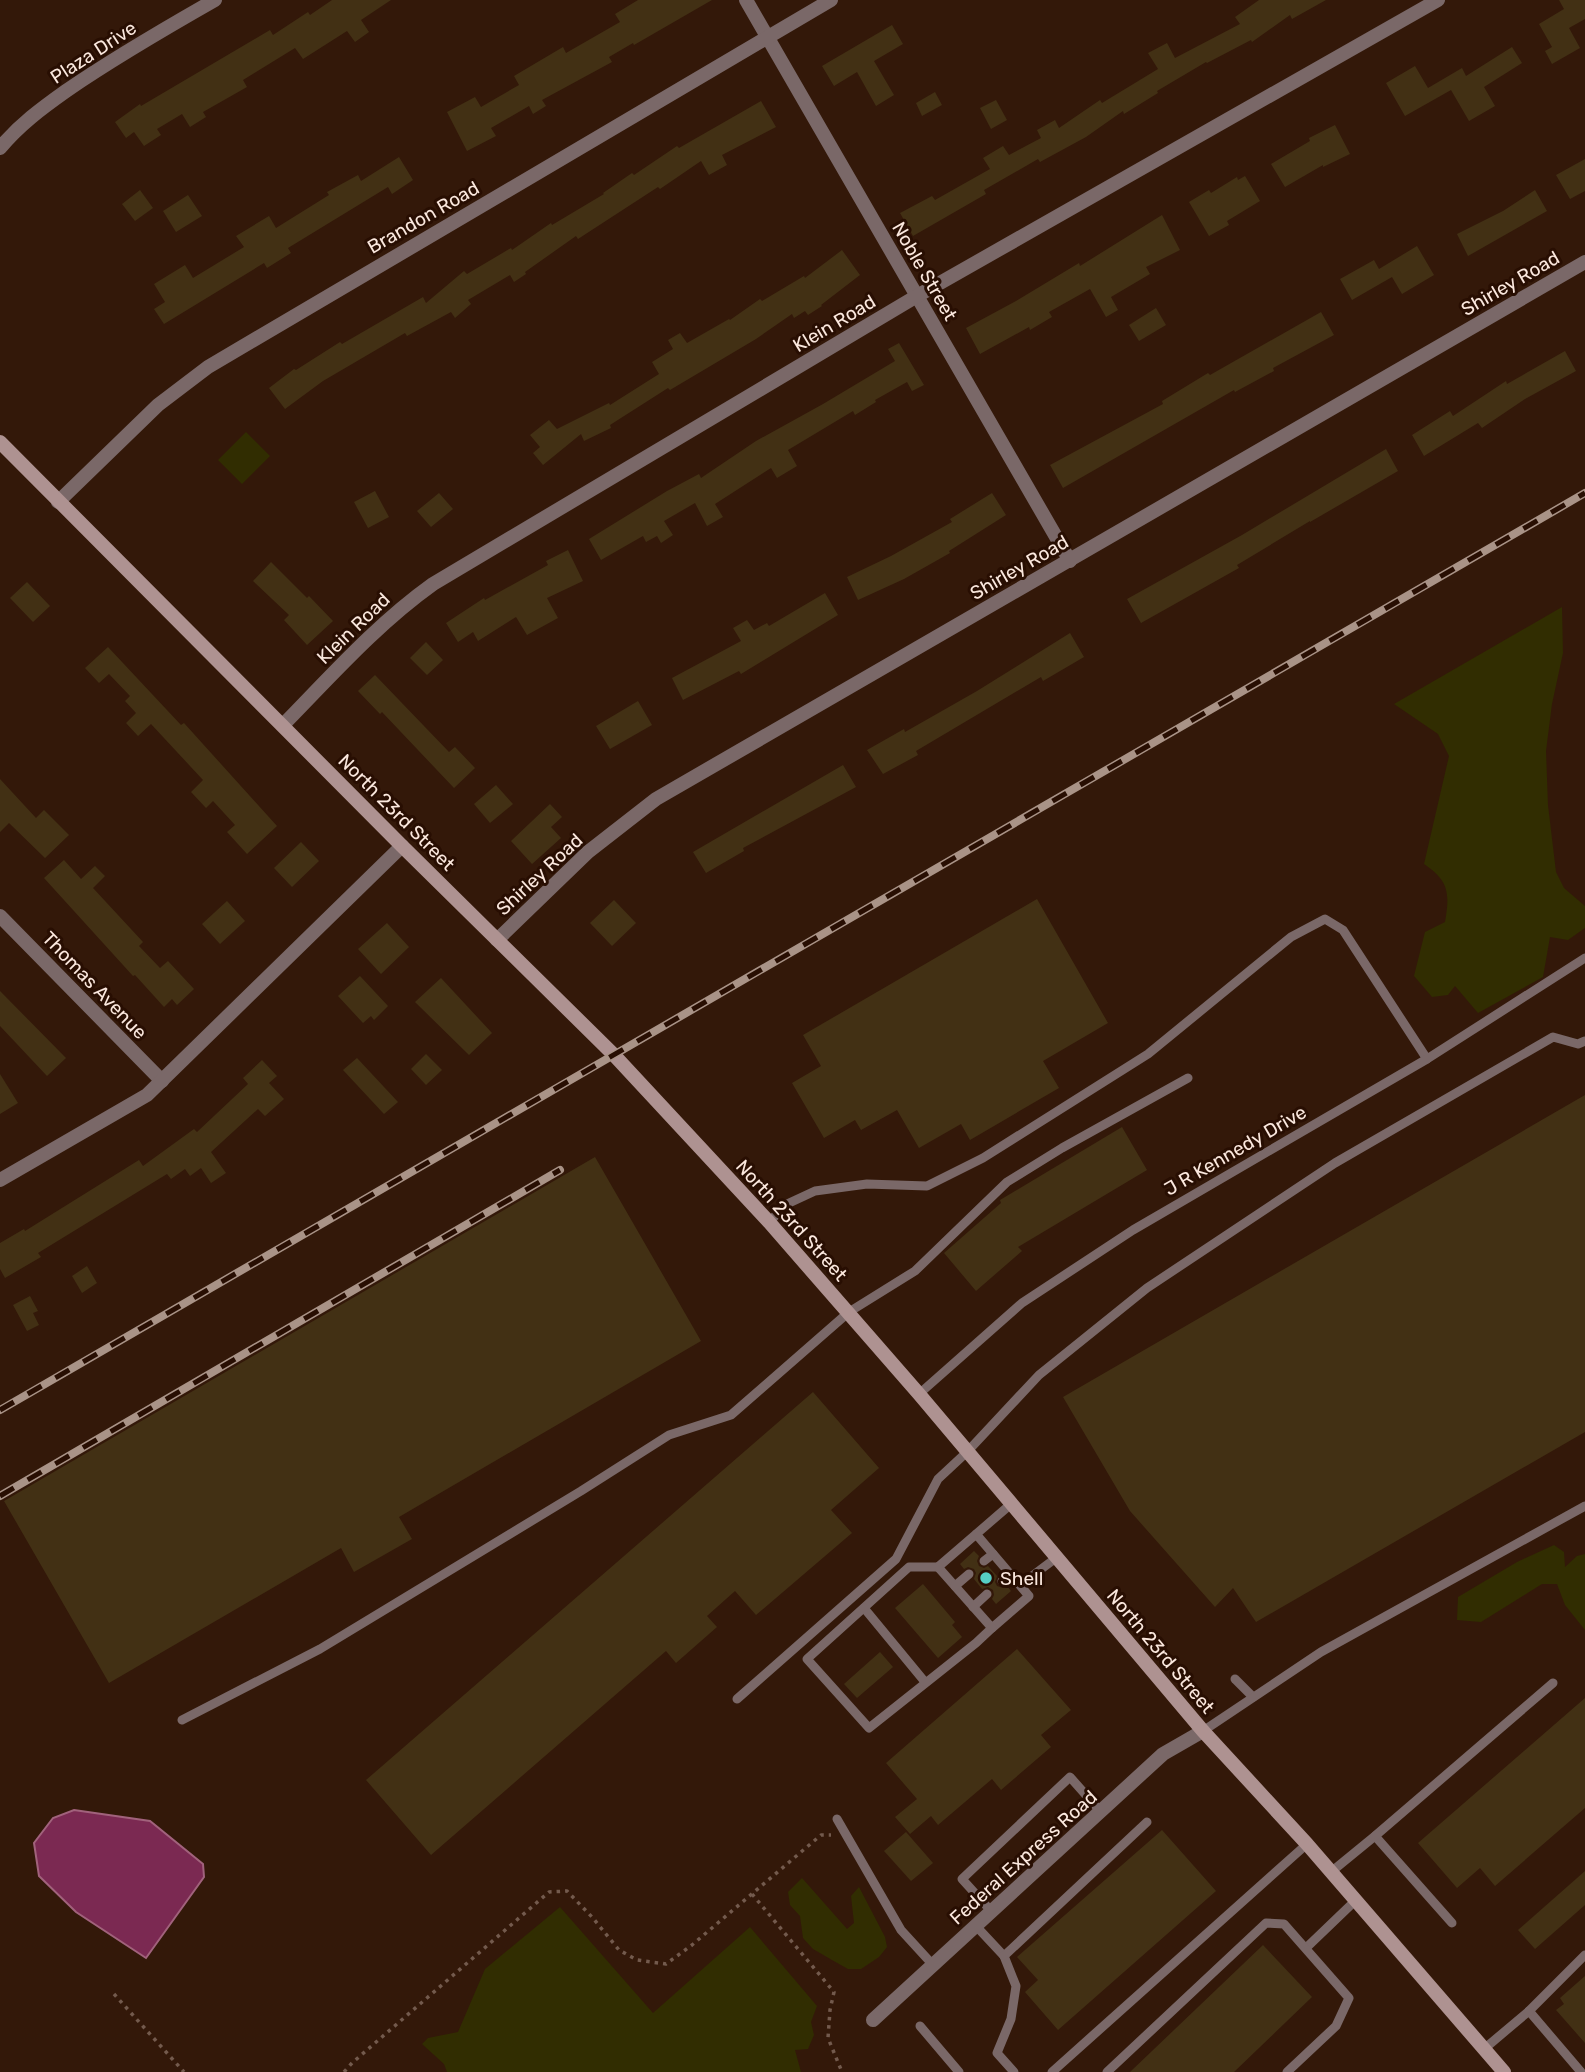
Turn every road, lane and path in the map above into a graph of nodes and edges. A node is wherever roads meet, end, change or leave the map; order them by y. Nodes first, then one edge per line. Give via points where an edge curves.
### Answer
1 (215, 0) edge
2 (746, 0) edge
3 (831, 0) edge
4 (1438, 0) edge
5 (768, 37) junction
6 (0, 148) edge
7 (1585, 262) edge
8 (917, 296) junction
9 (0, 442) edge
10 (58, 502) junction
11 (1070, 561) junction
12 (283, 725) junction
13 (402, 846) junction
14 (0, 916) edge
15 (497, 940) junction
16 (1585, 958) edge
17 (1585, 1041) edge
18 (1427, 1059) junction
19 (1188, 1078) dead end
20 (162, 1081) junction
21 (0, 1180) edge
22 (769, 1222) junction
23 (849, 1312) junction
24 (919, 1394) junction
25 (967, 1451) junction
26 (1011, 1504) junction
27 (1585, 1506) edge
28 (976, 1534) junction
29 (993, 1554) junction
30 (1056, 1558) junction
31 (984, 1561) dead end
32 (938, 1567) junction
33 (969, 1574) dead end
34 (1010, 1574) junction
35 (1002, 1581) dead end
36 (1020, 1585) junction
37 (955, 1586) junction
38 (987, 1594) dead end
39 (973, 1607) junction
40 (864, 1608) junction
41 (992, 1628) junction
42 (1235, 1679) dead end
43 (925, 1682) junction
44 (1553, 1683) dead end
45 (1253, 1697) junction
46 (737, 1699) dead end
47 (182, 1720) dead end
48 (1203, 1731) junction
49 (1101, 1812) junction
50 (837, 1819) dead end
51 (1146, 1822) dead end
52 (845, 1836) junction
53 (1375, 1836) junction
54 (1307, 1844) junction
55 (1331, 1872) junction
56 (752, 1894) junction
57 (1356, 1900) junction
58 (992, 1912) junction
59 (1452, 1923) dead end
60 (976, 1926) junction
61 (1306, 1948) junction
62 (1585, 1955) edge
63 (1004, 1956) junction
64 (933, 1965) junction
65 (114, 1994) dead end
66 (1529, 2011) junction
67 (873, 2020) dead end
68 (920, 2026) dead end
69 (1484, 2049) junction
70 (184, 2072) edge
71 (344, 2072) edge
72 (842, 2072) edge
73 (959, 2072) edge
74 (1014, 2072) edge
75 (1052, 2072) edge
76 (1107, 2072) edge
77 (1287, 2072) edge
78 (1504, 2072) edge
79 (1581, 2072) edge

1 - 6 street, Plaza Drive via 84,79 13,132
2 - 5 street, Noble Street
3 - 5 street, Brandon Road
4 - 8 street, Klein Road
5 - 8 street, Noble Street
5 - 10 street, Brandon Road via 208,367 158,405
7 - 11 street, Shirley Road
8 - 11 street, Noble Street
8 - 12 street, Klein Road via 433,584 381,625
9 - 10 main road, North 23rd Street
10 - 12 main road, North 23rd Street
11 - 15 street, Shirley Road via 656,799 588,852
12 - 13 main road, North 23rd Street
13 - 15 main road, North 23rd Street
13 - 20 street
14 - 20 street, Thomas Avenue
15 - 22 main road, North 23rd Street via 614,1055
16 - 18 lane, J R Kennedy Drive
17 - 25 lane via 1578,1044 1553,1037 1335,1163 1147,1289 1039,1375
18 - 22 lane via 1343,930 1325,919 1291,937 1148,1054 983,1158 927,1186 867,1184 815,1191 787,1204
18 - 24 lane, J R Kennedy Drive via 1132,1230 1022,1303
19 - 23 lane via 1007,1182 915,1271
20 - 21 street via 147,1095
22 - 23 main road, North 23rd Street
23 - 24 main road, North 23rd Street
23 - 47 lane via 731,1415 669,1435 320,1649
24 - 25 main road, North 23rd Street
25 - 26 main road, North 23rd Street
25 - 46 lane via 938,1479 896,1559
26 - 28 lane
26 - 30 main road, North 23rd Street
27 - 45 lane via 1321,1652
28 - 29 lane
28 - 32 lane
29 - 31 lane
29 - 34 lane
30 - 36 lane
30 - 48 main road, North 23rd Street
32 - 37 lane
32 - 40 lane via 909,1567
33 - 37 lane
34 - 35 lane
34 - 36 lane
36 - 41 lane via 1029,1596
37 - 39 lane
38 - 39 lane
39 - 41 lane
40 - 43 lane
40 - 43 lane via 807,1659 869,1728
41 - 43 lane
42 - 45 lane
44 - 53 lane
45 - 48 lane
48 - 49 street, Federal Express Road via 1163,1754
48 - 54 main road, North 23rd Street
49 - 58 street, Federal Express Road
49 - 58 lane via 1070,1777 962,1879
50 - 52 lane
51 - 63 lane
52 - 56 path via 821,1835
52 - 64 lane via 901,1930
53 - 55 lane
53 - 59 lane
54 - 55 main road, North 23rd Street
54 - 75 lane
55 - 57 main road, North 23rd Street
56 - 71 path via 666,1964 637,1961 619,1950 567,1891 548,1892
56 - 72 path via 834,1992 828,2038
57 - 61 lane
57 - 69 main road, North 23rd Street
58 - 60 street, Federal Express Road
60 - 63 lane
60 - 64 street, Federal Express Road
61 - 76 lane via 1284,1924 1266,1923
61 - 77 lane via 1349,1998 1335,2026
62 - 66 lane
63 - 74 lane via 1016,1986 1011,2019 997,2053
64 - 67 street, Federal Express Road
65 - 70 path
66 - 69 lane
66 - 79 lane
68 - 73 lane
69 - 78 main road, North 23rd Street

